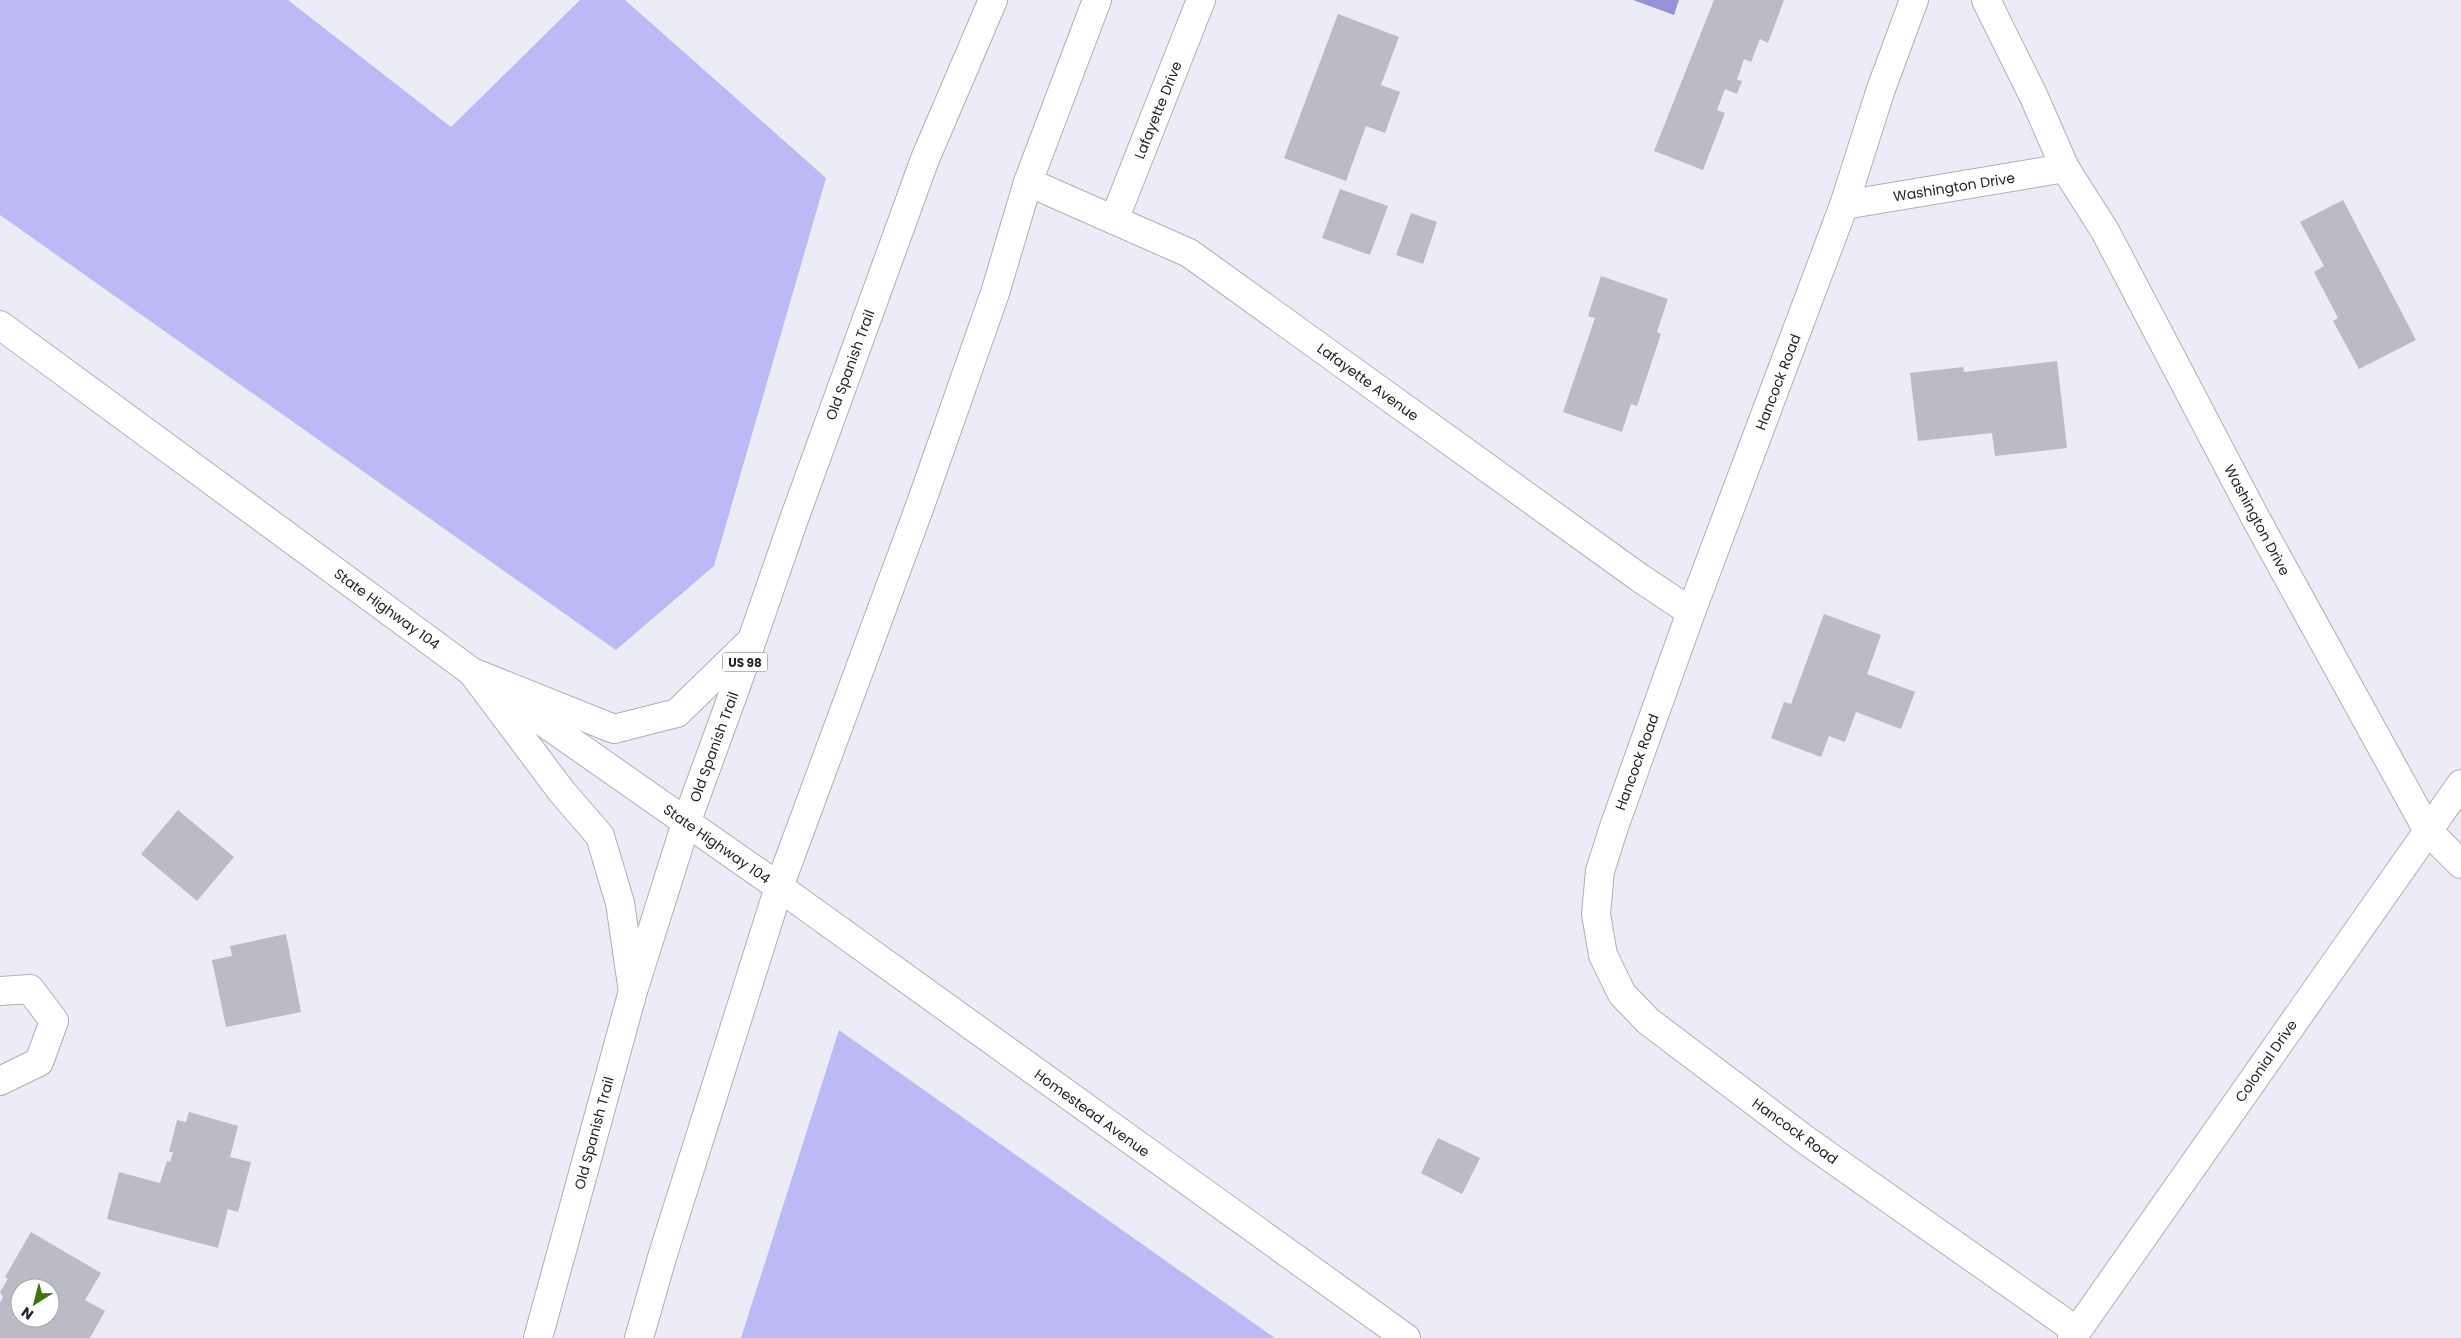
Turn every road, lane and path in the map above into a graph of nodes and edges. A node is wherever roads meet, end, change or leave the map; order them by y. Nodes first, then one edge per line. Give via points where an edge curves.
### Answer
1 (993, 0) edge
2 (1097, 0) edge
3 (1201, 0) edge
4 (1914, 0) edge
5 (1986, 0) edge
6 (2065, 168) junction
7 (1028, 182) junction
8 (1844, 205) junction
9 (1114, 220) junction
10 (0, 324) edge
11 (1691, 612) junction
12 (752, 640) junction
13 (472, 672) junction
14 (2461, 784) edge
15 (686, 823) junction
16 (2428, 830) junction
17 (2461, 864) edge
18 (779, 887) junction
19 (0, 991) edge
20 (633, 991) junction
21 (0, 1081) edge
22 (2074, 1334) edge
23 (538, 1338) edge
24 (639, 1338) edge
25 (1406, 1338) edge

1 - 12 street, Old Spanish Trail / US 98 via 925,159
2 - 7 street
3 - 9 street, Lafayette Drive
4 - 8 street, Hancock Road
5 - 6 street, Washington Drive
6 - 8 street, Washington Drive
6 - 16 street, Washington Drive via 2105,231 2256,520
7 - 9 street, Lafayette Avenue
7 - 18 street via 995,293 920,506
8 - 11 street, Hancock Road
9 - 11 street, Lafayette Avenue via 1189,253
10 - 13 street, State Highway 104
11 - 22 street, Hancock Road via 1600,871 1596,914 1603,955 1622,994 1648,1021 1807,1141
12 - 13 street via 678,713 614,729
12 - 15 street, Old Spanish Trail / US 98
13 - 15 street, State Highway 104
13 - 20 street via 562,792 600,836 620,903
14 - 16 street, Colonial Drive
15 - 18 street, State Highway 104
15 - 20 street, Old Spanish Trail / US 98
16 - 17 street, Washington Drive
16 - 22 street, Colonial Drive
18 - 24 street
18 - 25 street, Homestead Avenue
19 - 21 street via 30,989 54,1021 39,1062
20 - 23 street, Old Spanish Trail / US 98

